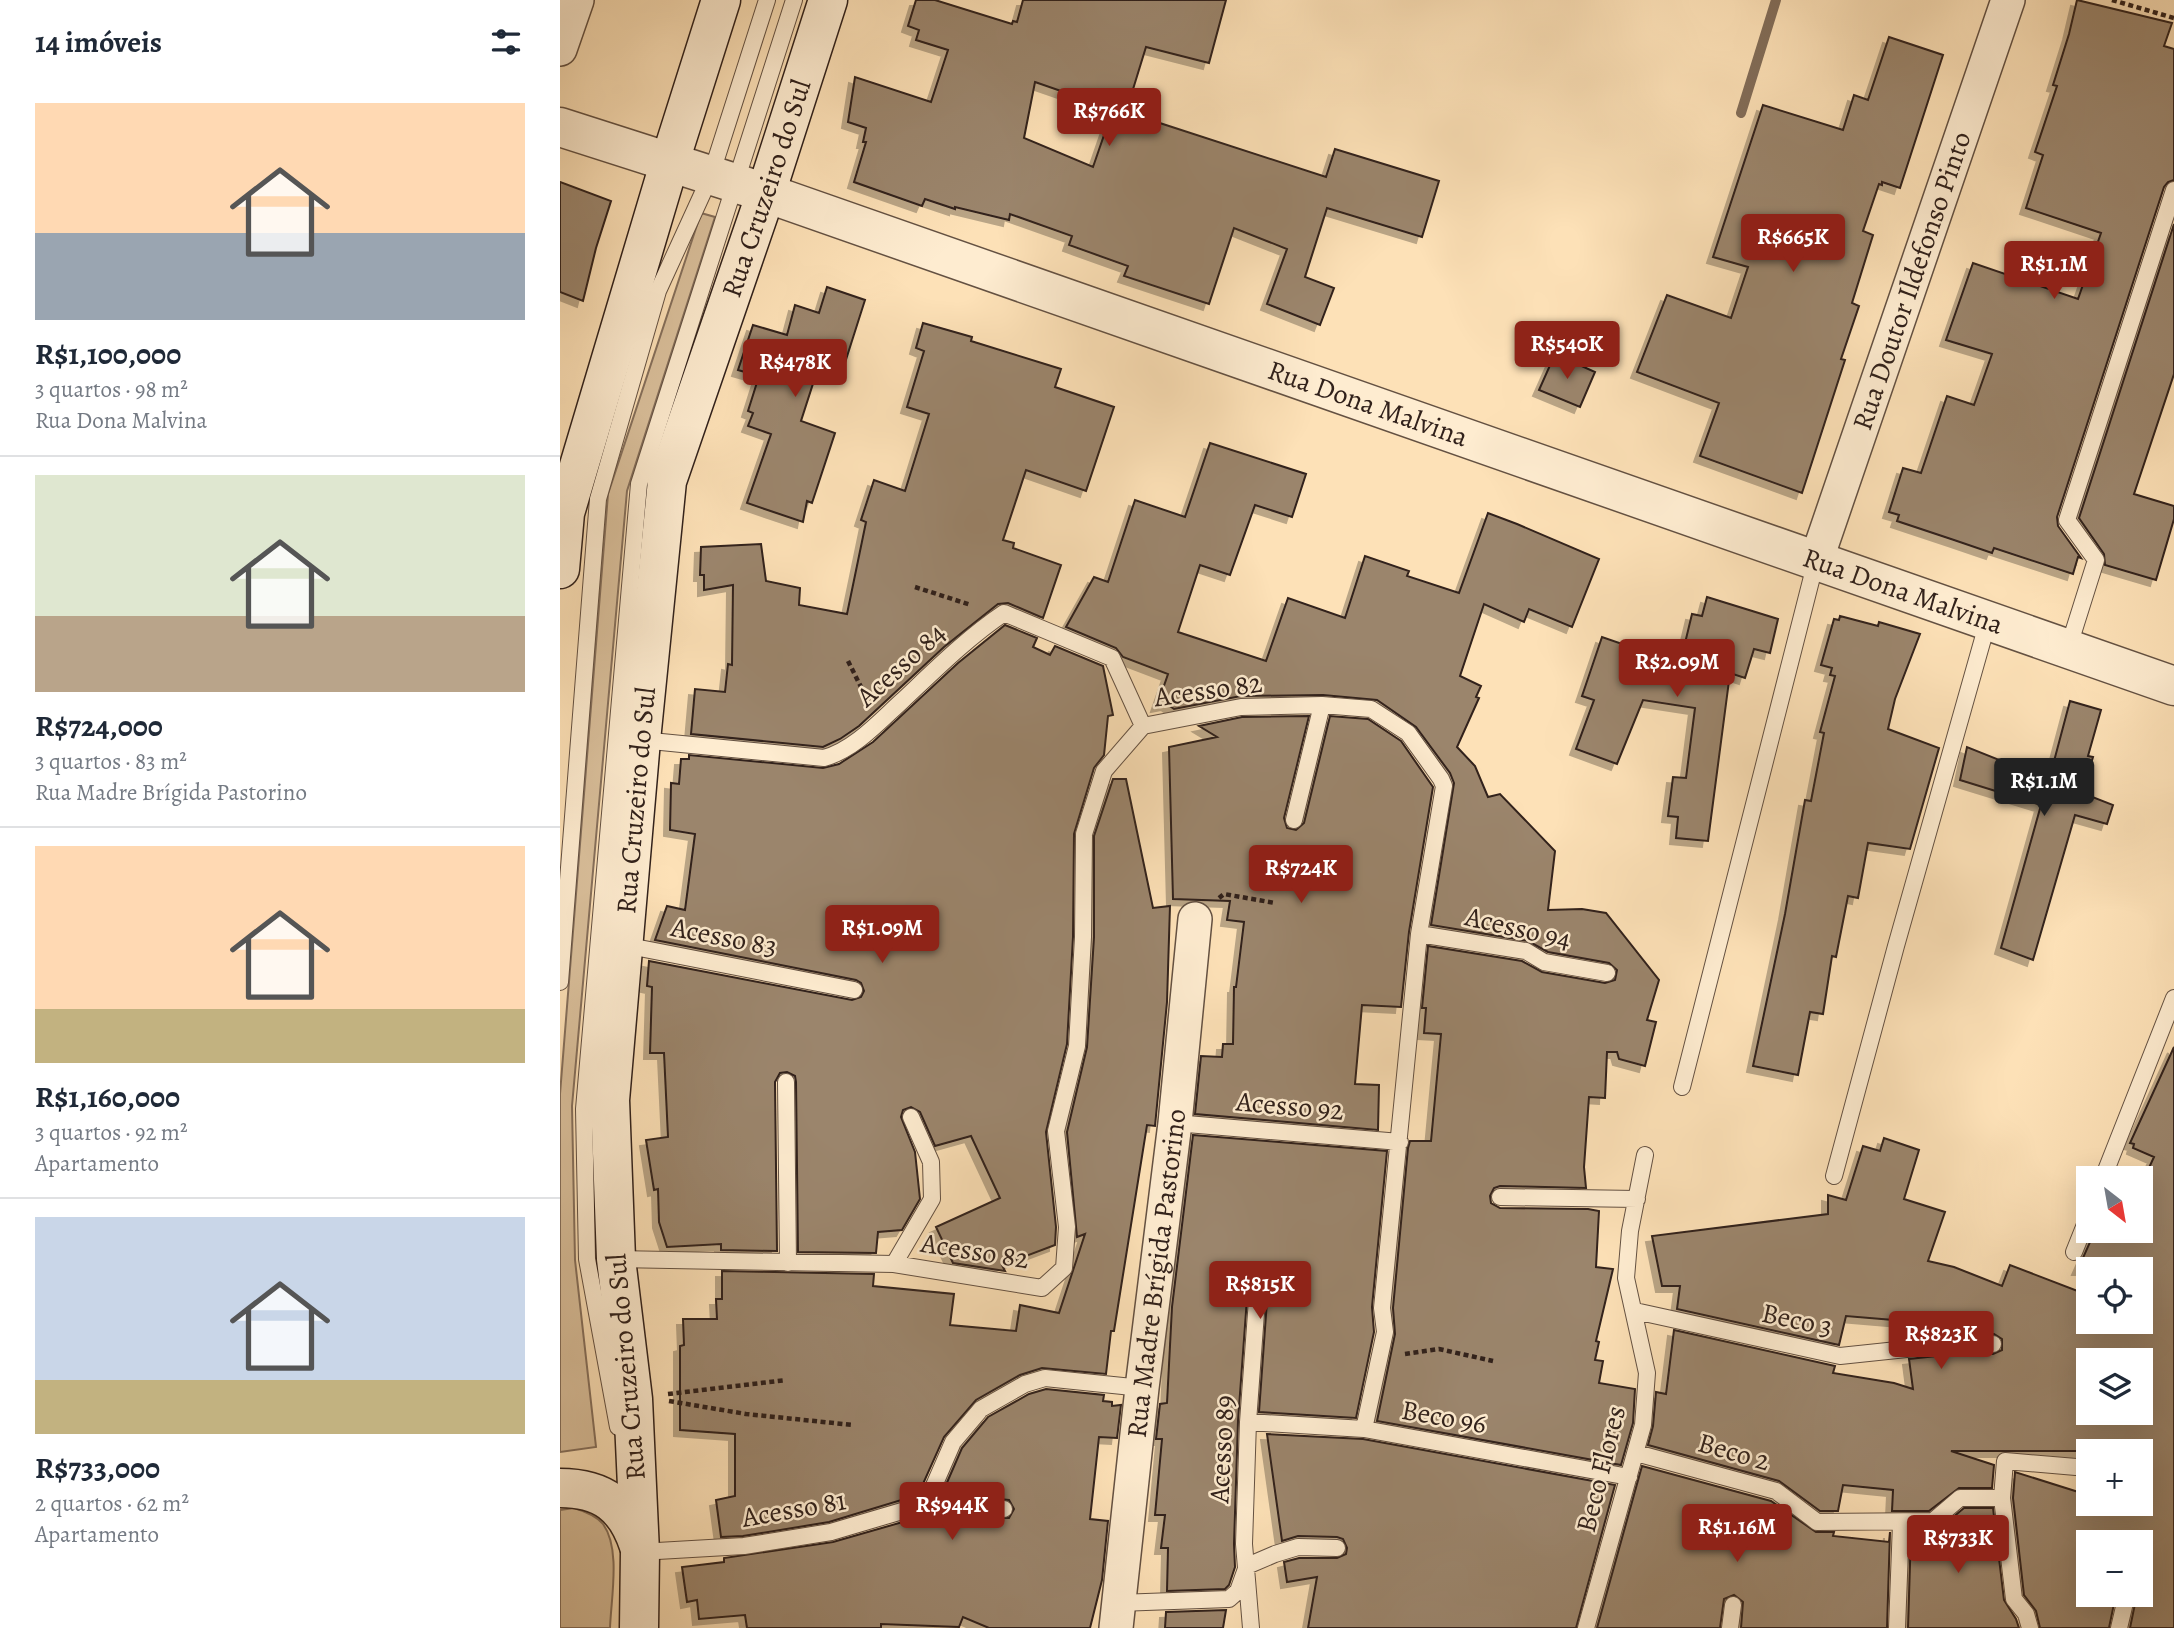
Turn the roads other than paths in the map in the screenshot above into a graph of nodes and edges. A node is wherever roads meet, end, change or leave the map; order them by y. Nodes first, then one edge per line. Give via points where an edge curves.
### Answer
1 (577, 0) edge
2 (722, 0) edge
3 (767, 0) edge
4 (794, 0) edge
5 (828, 0) edge
6 (2008, 0) edge
7 (560, 49) edge
8 (560, 127) edge
9 (670, 161) junction
10 (738, 184) junction
11 (2174, 190) edge
12 (1816, 561) junction
13 (560, 569) edge
14 (1988, 621) junction
15 (2068, 649) junction
16 (2174, 686) edge
17 (1322, 705) junction
18 (1143, 726) junction
19 (642, 740) junction
20 (1294, 820) dead end
21 (1195, 919) road end
22 (1419, 934) junction
23 (624, 944) junction
24 (1606, 973) dead end
25 (560, 982) edge
26 (854, 990) dead end
27 (2174, 998) edge
28 (786, 1082) dead end
29 (1682, 1087) dead end
30 (911, 1117) dead end
31 (1175, 1123) junction
32 (1400, 1142) junction
33 (1645, 1155) dead end
34 (2108, 1166) edge
35 (1834, 1176) dead end
36 (1500, 1197) dead end
37 (1637, 1199) junction
38 (2078, 1243) edge
39 (2074, 1252) dead end
40 (616, 1259) junction
41 (788, 1263) junction
42 (894, 1264) junction
43 (1259, 1272) dead end
44 (1635, 1311) junction
45 (1993, 1343) dead end
46 (1142, 1388) junction
47 (1248, 1422) junction
48 (1364, 1429) junction
49 (1636, 1453) junction
50 (2076, 1467) dead end
51 (1629, 1477) junction
52 (560, 1488) edge
53 (2002, 1498) junction
54 (926, 1504) junction
55 (1004, 1509) dead end
56 (1901, 1523) junction
57 (1337, 1549) dead end
58 (640, 1552) junction
59 (1247, 1566) junction
60 (1733, 1605) dead end
61 (2124, 1607) edge
62 (1117, 1615) edge
63 (639, 1628) edge
64 (1251, 1628) edge
65 (1586, 1628) edge
66 (1730, 1628) edge
67 (1897, 1628) edge
68 (2030, 1628) edge
69 (2119, 1628) edge

1 - 7 street
2 - 9 main road
3 - 10 lane
4 - 10 lane
5 - 10 main road, Rua Cruzeiro do Sul
6 - 12 street, Rua Doutor Ildefonso Pinto
8 - 9 main road, Rua Dona Malvina
9 - 10 main road, Rua Dona Malvina
9 - 13 main road via 565,513
10 - 12 main road, Rua Dona Malvina
10 - 19 main road, Rua Cruzeiro do Sul via 667,481
10 - 25 lane via 658,291 598,499
10 - 58 lane via 639,484 583,1109 587,1259
11 - 15 lane via 2067,520 2096,561
12 - 14 main road, Rua Dona Malvina
12 - 29 lane
14 - 15 main road, Rua Dona Malvina
14 - 35 lane
15 - 16 main road, Rua Dona Malvina
17 - 18 lane, Acesso 82 via 1241,707
17 - 20 lane
17 - 22 lane, Acesso 82 via 1371,709 1408,733 1441,779 1443,793
18 - 19 lane, Acesso 84 via 1112,658 1004,612 837,755 824,758
18 - 42 lane, Acesso 82 via 1104,771 1084,834 1077,1046 1056,1130 1067,1227 1064,1268 1042,1288
19 - 23 main road, Rua Cruzeiro do Sul
21 - 31 street, Rua Madre Brígida Pastorino
22 - 24 lane, Acesso 94 via 1526,951 1544,962
22 - 32 lane, Acesso 82
23 - 26 lane, Acesso 83
23 - 40 main road, Rua Cruzeiro do Sul via 610,1100
27 - 34 lane
28 - 41 lane
30 - 42 lane via 930,1162 932,1199
31 - 32 lane, Acesso 92
31 - 46 street, Rua Madre Brígida Pastorino
32 - 48 lane, Acesso 82 via 1382,1308 1385,1332
33 - 37 lane, Beco Flores
36 - 37 lane
37 - 44 lane, Beco Flores via 1626,1278
38 - 39 lane
40 - 41 lane, Acesso 82
40 - 58 main road, Rua Cruzeiro do Sul via 633,1399
41 - 42 lane, Acesso 82
43 - 47 lane, Acesso 89
44 - 45 lane, Beco 3 via 1840,1356
44 - 49 lane, Beco Flores via 1647,1373
46 - 54 lane via 1045,1378 1025,1384 981,1409 953,1442
46 - 62 street, Rua Madre Brígida Pastorino
47 - 48 lane, Beco 96
47 - 59 lane, Acesso 89
48 - 51 lane, Beco 96
49 - 51 lane, Beco Flores
49 - 56 lane, Beco 2 via 1776,1491 1817,1522
50 - 53 lane via 2005,1461
51 - 65 lane, Beco Flores
52 - 58 main road via 601,1495 620,1509 633,1528
53 - 56 lane, Beco 2 via 1960,1498 1933,1521
53 - 68 lane via 2014,1599
54 - 55 lane, Acesso 81
54 - 58 lane, Acesso 81 via 818,1534 744,1546
56 - 67 lane
57 - 59 lane via 1298,1547
58 - 63 main road, Rua Cruzeiro do Sul
59 - 62 lane via 1238,1591 1229,1600
59 - 64 lane, Acesso 89
60 - 66 lane
61 - 69 lane

